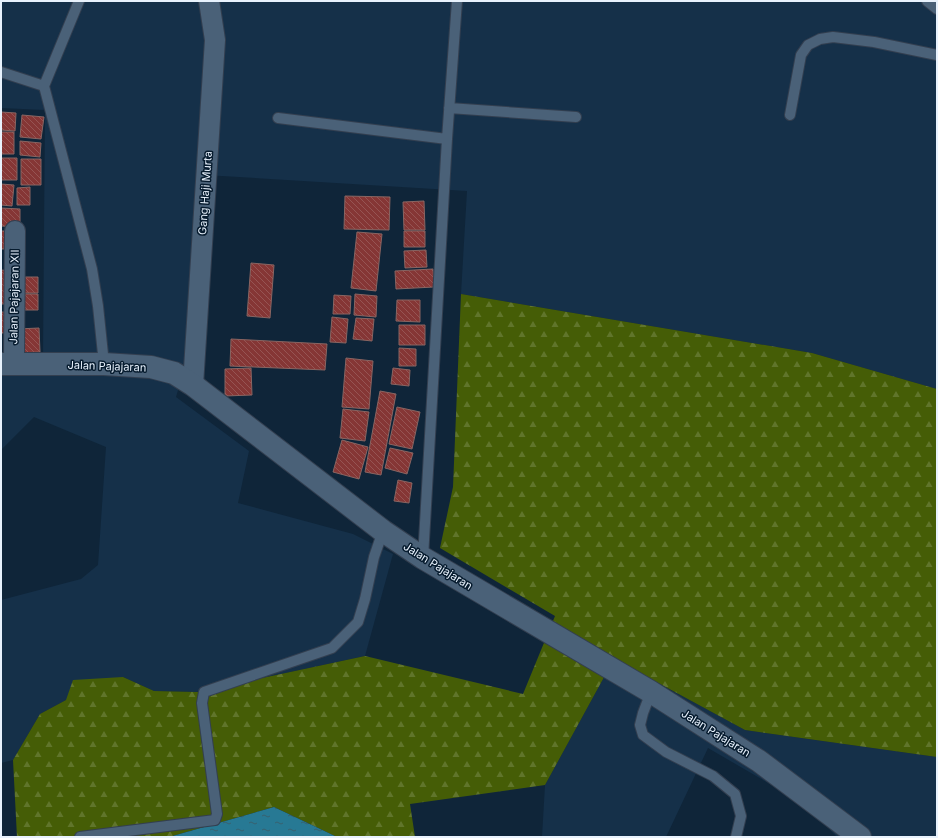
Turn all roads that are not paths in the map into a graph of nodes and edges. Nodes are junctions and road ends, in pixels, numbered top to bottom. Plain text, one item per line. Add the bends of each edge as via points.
1 (79, 1) edge
2 (209, 1) edge
3 (457, 1) edge
4 (926, 1) edge
5 (937, 9) edge
6 (937, 55) edge
7 (1, 72) edge
8 (44, 86) junction
9 (449, 108) junction
10 (790, 115) dead end
11 (576, 117) dead end
12 (278, 118) dead end
13 (447, 139) junction
14 (15, 231) dead end
15 (7, 364) edge
16 (104, 364) junction
17 (193, 385) junction
18 (383, 531) junction
19 (423, 558) junction
20 (652, 692) junction
21 (80, 837) edge
22 (736, 837) edge
23 (860, 837) edge

1 - 8 lane
2 - 17 street, Gang Haji Murta via 215,40
3 - 9 lane
4 - 5 lane
6 - 10 lane via 874,42 833,37 820,39 808,45 800,55
7 - 8 lane
8 - 16 lane via 92,269
9 - 11 lane
9 - 13 lane
12 - 13 lane
13 - 19 lane
14 - 15 street, Jalan Pajajaran XII
15 - 16 main road, Jalan Pajajaran
16 - 17 main road, Jalan Pajajaran via 151,367 174,373
17 - 18 main road, Jalan Pajajaran
18 - 19 main road, Jalan Pajajaran
18 - 21 lane via 358,622 332,648 204,692 202,703 217,814 215,820
19 - 20 main road, Jalan Pajajaran
20 - 22 lane via 640,725 643,734 666,752 713,776 735,794 741,816
20 - 23 main road, Jalan Pajajaran via 759,761

